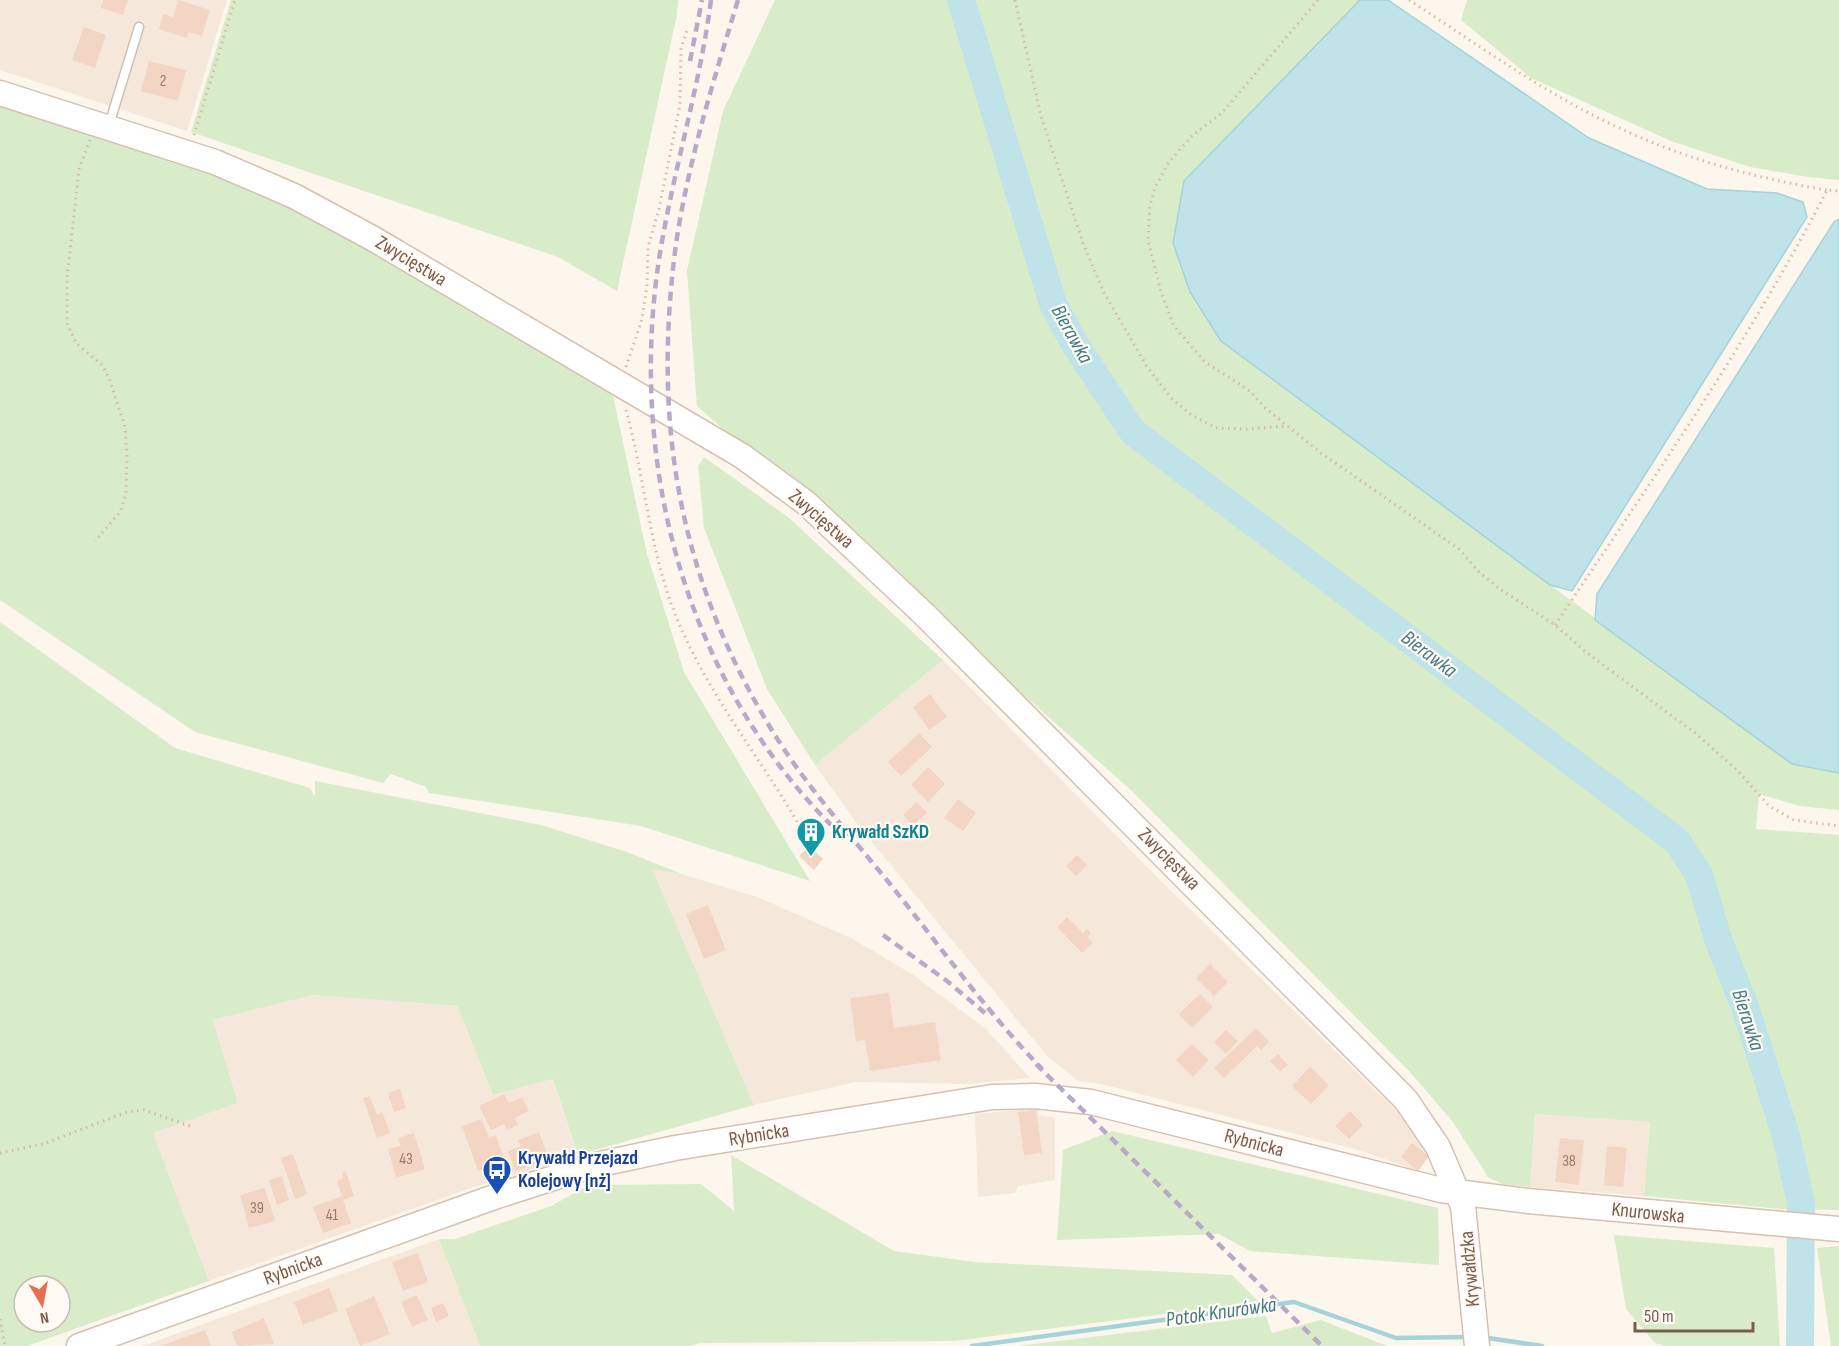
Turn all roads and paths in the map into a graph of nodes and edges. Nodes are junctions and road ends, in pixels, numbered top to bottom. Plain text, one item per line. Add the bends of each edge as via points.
1 (235, 0) edge
2 (1015, 0) edge
3 (1318, 0) edge
4 (1409, 0) edge
5 (139, 27) dead end
6 (688, 27) dead end
7 (0, 93) edge
8 (102, 127) junction
9 (189, 154) junction
10 (1827, 190) junction
11 (1839, 191) edge
12 (619, 384) junction
13 (1288, 426) junction
14 (95, 541) dead end
15 (1555, 625) junction
16 (1839, 826) edge
17 (803, 832) dead end
18 (190, 1126) dead end
19 (0, 1153) edge
20 (1458, 1193) junction
21 (1839, 1229) edge
22 (0, 1319) edge
23 (5, 1346) edge
24 (79, 1346) edge
25 (1477, 1346) edge

1 - 9 path
2 - 13 path via 1041,116 1083,243 1103,291 1146,365 1171,398 1216,428
3 - 13 path via 1222,113 1192,136 1169,162 1150,205 1148,240 1174,326 1205,362 1250,391
4 - 10 path via 1546,88 1614,126 1701,161 1770,181
5 - 8 lane
6 - 12 path via 681,48 680,105 648,247 642,319
7 - 8 main road, Zwycięstwa
8 - 9 main road, Zwycięstwa
8 - 14 path via 79,169 67,278 67,322 76,343 102,365 110,378 125,427 126,494 120,512
9 - 12 main road, Zwycięstwa via 294,196
10 - 11 path
10 - 15 path via 1801,242 1677,445
12 - 17 path via 636,448 651,532 672,606 714,695 780,791
12 - 20 main road, Zwycięstwa via 742,456 806,502 926,616 1391,1082 1430,1133
13 - 15 path via 1459,549 1500,589
15 - 16 path via 1695,733 1738,771 1769,806 1794,820
18 - 19 path via 144,1110 127,1112 43,1144
20 - 21 main road, Knurowska
20 - 24 main road, Rybnicka via 1082,1100 1025,1095 992,1097 675,1148 591,1166
20 - 25 main road, Krywałdzka via 1464,1214
22 - 23 path

